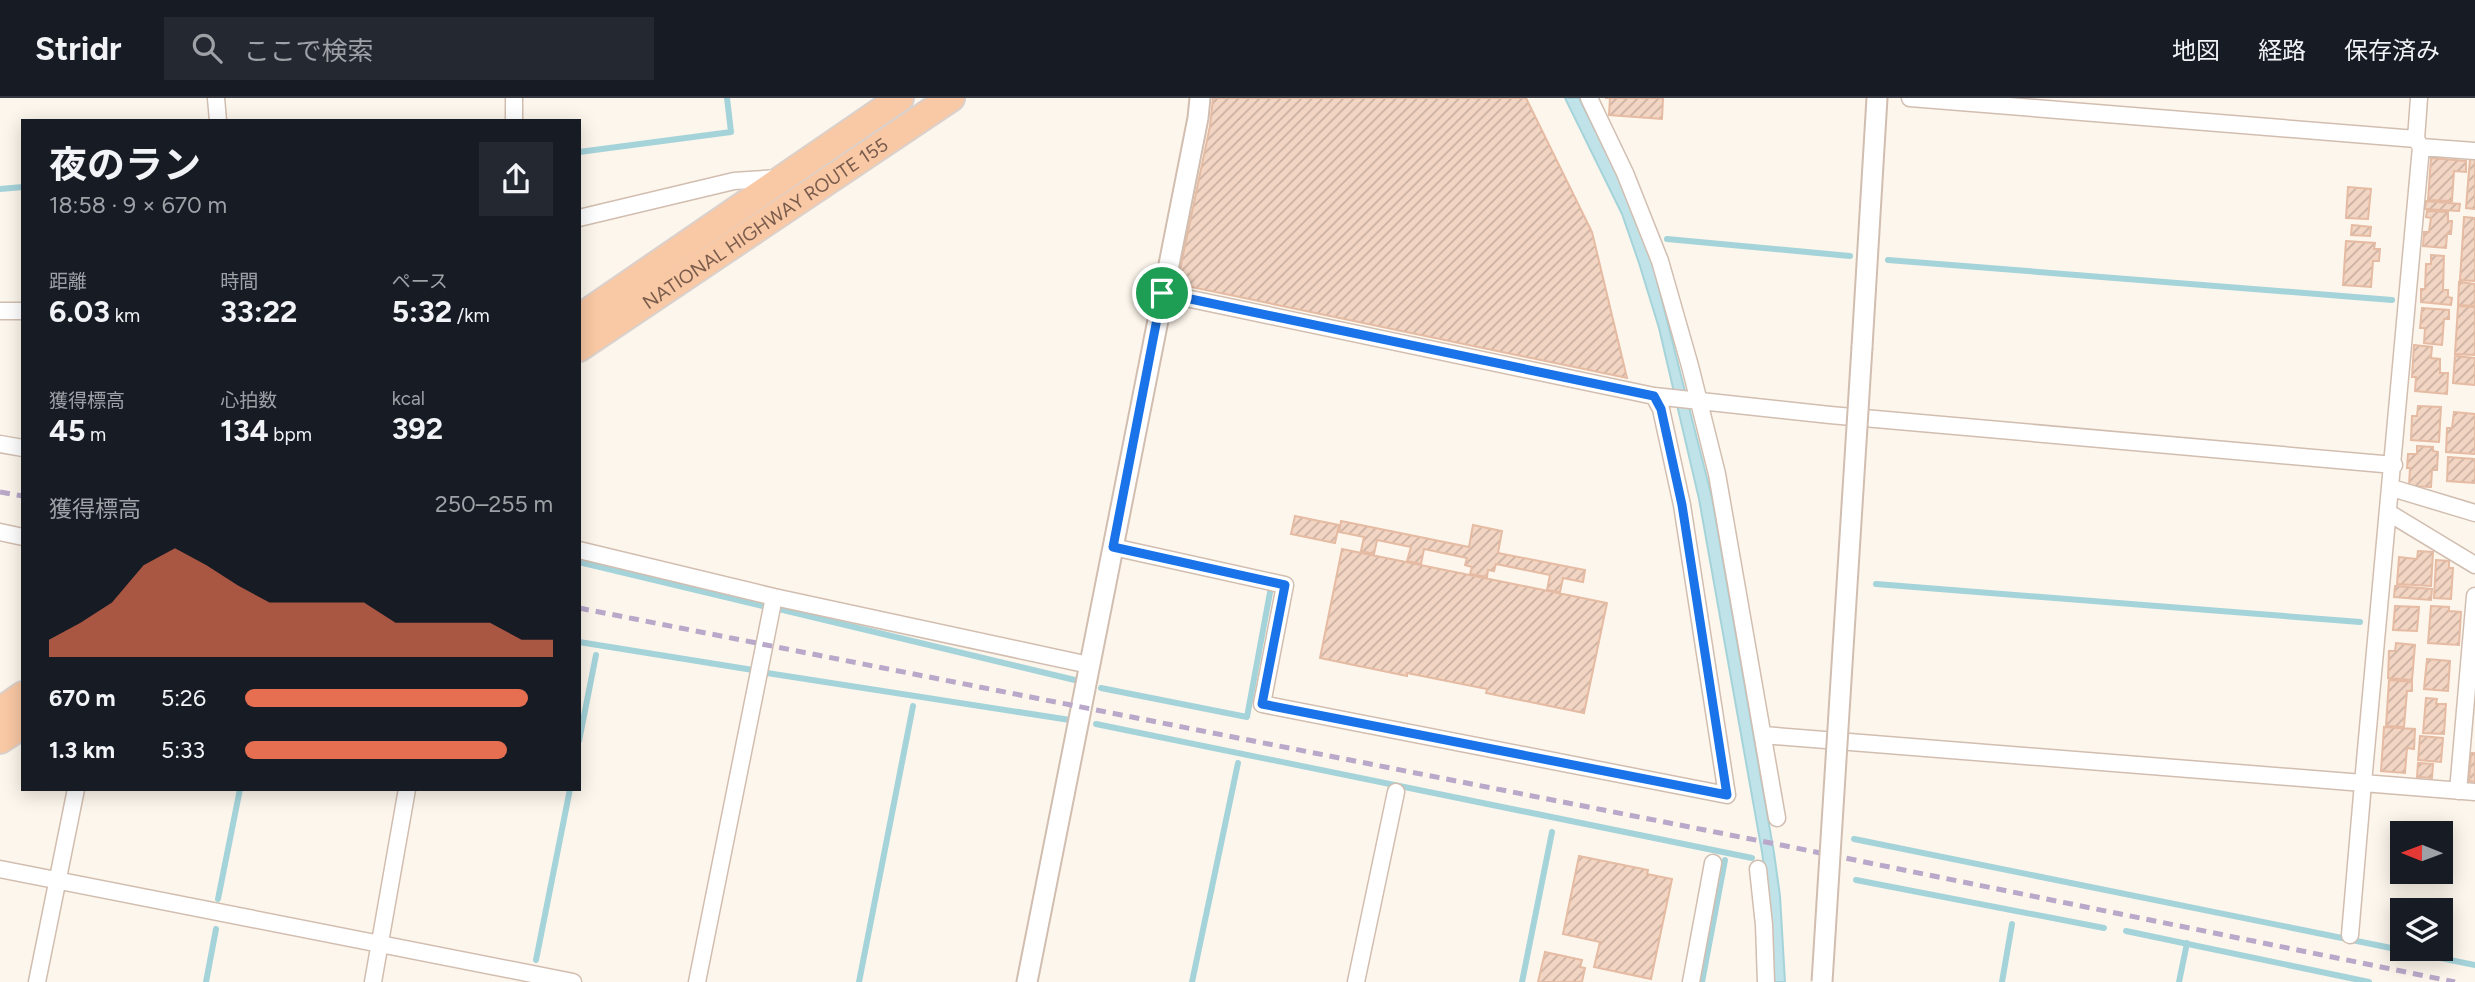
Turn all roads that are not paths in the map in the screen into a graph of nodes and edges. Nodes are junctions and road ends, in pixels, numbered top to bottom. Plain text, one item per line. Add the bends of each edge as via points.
1 (216, 98) edge
2 (514, 98) edge
3 (900, 98) edge
4 (951, 98) edge
5 (1200, 98) edge
6 (1589, 98) edge
7 (1877, 98) edge
8 (1910, 98) edge
9 (2419, 98) edge
10 (218, 119) edge
11 (514, 119) edge
12 (2418, 143) junction
13 (2475, 151) edge
14 (782, 178) junction
15 (581, 218) edge
16 (1162, 293) junction
17 (21, 310) edge
18 (0, 311) edge
19 (581, 317) edge
20 (581, 347) edge
21 (1654, 396) junction
22 (1697, 401) junction
23 (0, 444) edge
24 (21, 448) edge
25 (2394, 465) junction
26 (2392, 488) junction
27 (2389, 513) junction
28 (2475, 513) edge
29 (0, 532) edge
30 (21, 537) edge
31 (1113, 547) junction
32 (581, 550) edge
33 (2475, 565) edge
34 (2475, 596) edge
35 (774, 597) junction
36 (1089, 665) junction
37 (21, 696) edge
38 (0, 711) edge
39 (21, 726) edge
40 (1763, 734) junction
41 (0, 740) edge
42 (2363, 783) junction
43 (76, 791) edge
44 (407, 791) edge
45 (2458, 791) junction
46 (1396, 792) dead end
47 (2475, 792) edge
48 (1777, 818) dead end
49 (1713, 863) dead end
50 (0, 869) edge
51 (1758, 869) dead end
52 (57, 881) junction
53 (2350, 935) dead end
54 (380, 944) junction
55 (37, 982) edge
56 (373, 982) edge
57 (573, 982) edge
58 (697, 982) edge
59 (1027, 982) edge
60 (1356, 982) edge
61 (1691, 982) edge
62 (1766, 982) edge
63 (1822, 982) edge

1 - 10 street
2 - 11 street
3 - 14 highway, NATIONAL HIGHWAY ROUTE 155
4 - 20 highway, NATIONAL HIGHWAY ROUTE 155
5 - 16 street
6 - 22 street via 1660,261
7 - 63 street, bridge
8 - 12 street
9 - 12 street
12 - 13 street
12 - 25 street
14 - 15 street via 734,181
14 - 19 highway, NATIONAL HIGHWAY ROUTE 155
16 - 21 street
16 - 31 street
17 - 18 street
21 - 22 street
21 - 31 street via 1661,409 1682,505 1727,795 1262,704 1285,585
22 - 25 street
22 - 40 street via 1717,474
23 - 24 street
25 - 26 street
26 - 27 street
26 - 28 street
27 - 33 street
27 - 42 street
29 - 30 street
31 - 36 street
32 - 35 street
34 - 45 street
35 - 36 street
35 - 58 street
36 - 59 street
37 - 38 highway
39 - 41 highway
40 - 42 street
40 - 48 street
42 - 45 street
42 - 53 street
43 - 52 street
44 - 54 street
45 - 47 street
46 - 60 street
49 - 61 street
50 - 52 street
51 - 62 street
52 - 54 street
52 - 55 street
54 - 56 street
54 - 57 street

